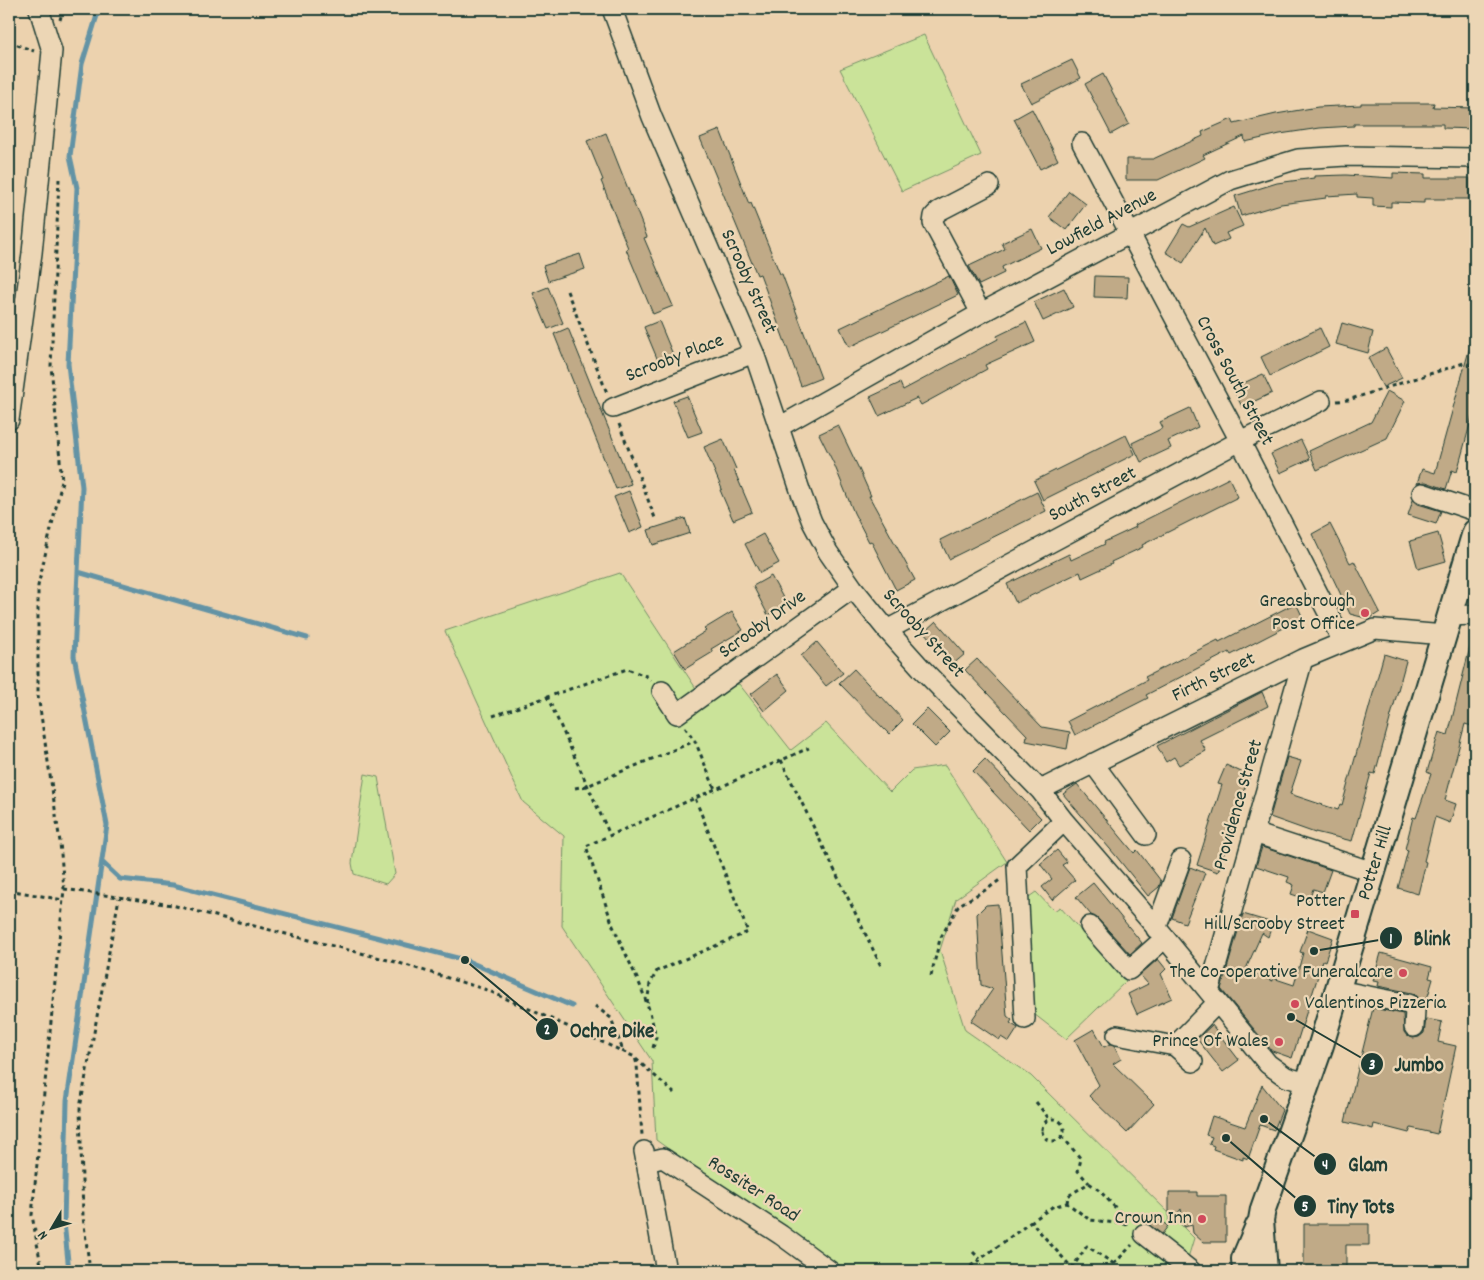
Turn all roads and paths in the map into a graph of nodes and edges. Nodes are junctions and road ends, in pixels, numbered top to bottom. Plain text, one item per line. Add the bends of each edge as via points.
1 (39, 9) edge
2 (612, 9) edge
3 (9, 42) edge
4 (52, 57) junction
5 (1082, 143) dead end
6 (1475, 158) edge
7 (59, 176) dead end
8 (989, 185) dead end
9 (1130, 234) junction
10 (981, 313) junction
11 (754, 352) junction
12 (1475, 366) edge
13 (1321, 401) joint
14 (612, 408) dead end
15 (9, 420) edge
16 (779, 428) junction
17 (1240, 440) junction
18 (1422, 493) dead end
19 (1475, 511) edge
20 (1475, 532) edge
21 (853, 588) junction
22 (1475, 615) edge
23 (1447, 626) junction
24 (887, 630) junction
25 (1343, 642) junction
26 (1303, 659) junction
27 (662, 691) joint
28 (547, 696) junction
29 (676, 714) junction
30 (493, 716) dead end
31 (695, 741) junction
32 (809, 748) dead end
33 (781, 760) junction
34 (1093, 763) junction
35 (587, 786) junction
36 (575, 788) dead end
37 (715, 789) junction
38 (1040, 790) junction
39 (695, 798) junction
40 (1064, 821) junction
41 (1254, 833) junction
42 (610, 835) junction
43 (1146, 835) dead end
44 (1181, 860) dead end
45 (1017, 866) junction
46 (1373, 872) junction
47 (64, 889) junction
48 (9, 890) edge
49 (119, 898) junction
50 (63, 900) junction
51 (1090, 926) dead end
52 (1161, 934) junction
53 (880, 966) dead end
54 (931, 976) dead end
55 (1338, 990) junction
56 (1213, 997) junction
57 (647, 1004) junction
58 (595, 1006) dead end
59 (1025, 1019) dead end
60 (1414, 1026) dead end
61 (1117, 1035) dead end
62 (1175, 1046) junction
63 (653, 1048) dead end
64 (623, 1052) junction
65 (635, 1058) junction
66 (1193, 1062) dead end
67 (1307, 1083) junction
68 (674, 1093) dead end
69 (1036, 1102) dead end
70 (1050, 1120) junction
71 (1062, 1136) junction
72 (645, 1156) junction
73 (1089, 1183) junction
74 (1067, 1202) junction
75 (1260, 1220) junction
76 (1031, 1222) junction
77 (1125, 1224) junction
78 (1144, 1234) junction
79 (973, 1252) dead end
80 (980, 1259) junction
81 (1114, 1264) junction
82 (42, 1271) edge
83 (90, 1271) edge
84 (666, 1271) edge
85 (830, 1271) edge
86 (964, 1271) edge
87 (1111, 1271) edge
88 (1191, 1271) edge
89 (1245, 1271) edge
90 (1264, 1271) edge

1 - 4 street
2 - 11 street, Scrooby Street via 652,117
3 - 4 path
4 - 15 street via 32,254
5 - 9 street, Cross South Street
6 - 9 street, Lowfield Avenue via 1346,156 1298,159 1230,180
7 - 47 path via 51,366 62,481 38,586 38,695
8 - 10 street via 939,211 933,223
9 - 10 street, Lowfield Avenue
9 - 17 street, Cross South Street
10 - 16 street, Lowfield Avenue
11 - 14 street, Scrooby Place
11 - 16 street, Scrooby Street
12 - 13 path via 1464,363 1348,400
13 - 17 street, South Street
16 - 21 street, Scrooby Street via 812,522
17 - 24 street, South Street
17 - 25 street, Cross South Street
18 - 19 street
20 - 23 main road, Potter Hill
21 - 24 street, Scrooby Street
21 - 29 street, Scrooby Drive
22 - 23 street, Firth Street
23 - 25 street, Firth Street via 1375,629
23 - 46 main road, Potter Hill
24 - 38 street, Scrooby Street
25 - 26 street, Firth Street
26 - 34 street, Firth Street
26 - 41 street, Providence Street
27 - 28 path via 646,676 627,669
27 - 29 street
28 - 30 path
28 - 35 path
29 - 31 path
31 - 35 path
31 - 37 path
32 - 33 path
33 - 37 path
33 - 53 path
34 - 38 street, Firth Street
34 - 43 street
35 - 36 path
35 - 42 path
37 - 39 path
38 - 40 street, Scrooby Street
39 - 42 path
39 - 57 path via 748,932 657,971 650,984
40 - 45 street
40 - 52 street, Scrooby Street
41 - 46 street
41 - 56 street, Providence Street
42 - 57 path via 586,846 614,926
44 - 52 street
45 - 54 path via 989,888 959,905 940,938
45 - 59 street
46 - 55 main road, Potter Hill
47 - 49 path
47 - 50 path
48 - 50 path
49 - 64 path via 172,905 396,962 487,990
49 - 83 path via 80,1108 83,1217
50 - 82 path via 32,1215
51 - 52 street via 1129,970
52 - 56 street, Scrooby Street
55 - 60 street via 1409,1004 1415,1010
55 - 67 main road, Potter Hill
56 - 62 street
56 - 67 street, Scrooby Street via 1268,1064 1286,1077
57 - 63 path via 656,1037
58 - 64 path via 611,1018
61 - 62 street
62 - 66 street
64 - 65 path
65 - 68 path
65 - 72 path
67 - 75 main road, Potter Hill
69 - 70 path
70 - 71 path via 1057,1120 1062,1125
70 - 71 path via 1042,1126 1044,1136 1053,1141
71 - 73 path via 1081,1159 1078,1171
72 - 84 street
72 - 85 street, Rossiter Road via 663,1158
73 - 74 path via 1068,1196
73 - 77 path via 1125,1218
74 - 76 path via 1052,1207
74 - 77 path via 1090,1220
75 - 89 main road, Potter Hill via 1244,1260
75 - 90 main road, Potter Hill
76 - 80 path
76 - 81 path via 1072,1268 1088,1246
77 - 78 path
78 - 81 path
78 - 88 street
79 - 80 path
80 - 86 path
81 - 87 path

